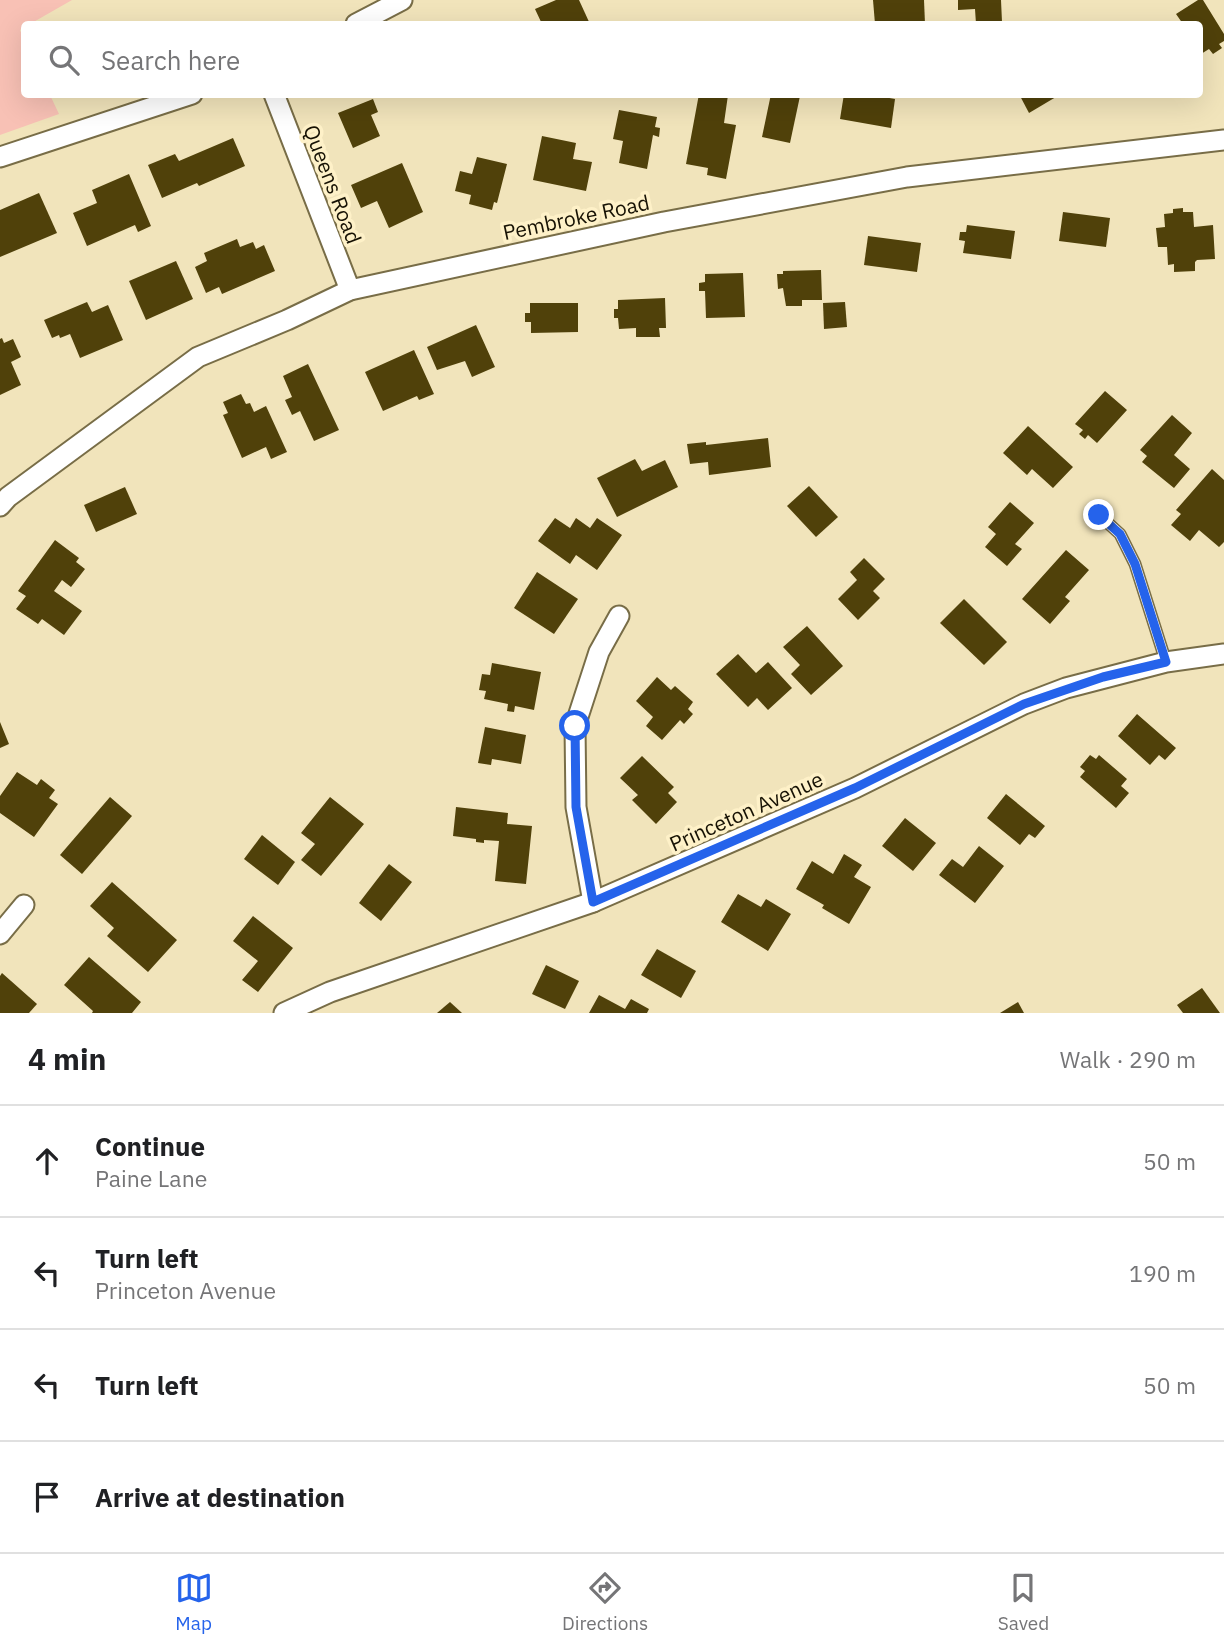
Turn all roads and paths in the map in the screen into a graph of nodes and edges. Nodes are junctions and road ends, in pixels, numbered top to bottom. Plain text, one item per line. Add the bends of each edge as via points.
1 (402, 0) edge
2 (361, 21) edge
3 (180, 98) edge
4 (276, 98) edge
5 (1224, 141) edge
6 (0, 156) edge
7 (350, 290) junction
8 (0, 506) edge
9 (1099, 515) dead end
10 (619, 617) dead end
11 (1224, 654) edge
12 (1166, 662) junction
13 (593, 902) junction
14 (24, 905) dead end
15 (0, 934) edge
16 (284, 1013) edge

1 - 2 street
3 - 6 street
4 - 7 street, Queens Road
5 - 7 street, Pembroke Road via 907,177 664,222
7 - 8 street, Pembroke Road via 198,357
9 - 12 lane via 1120,534 1135,564
10 - 13 street via 599,652 575,726 576,807
11 - 12 street, Princeton Avenue
12 - 13 street, Princeton Avenue via 1091,680 1024,704 855,788
13 - 16 street, Princeton Avenue via 330,992
14 - 15 street

